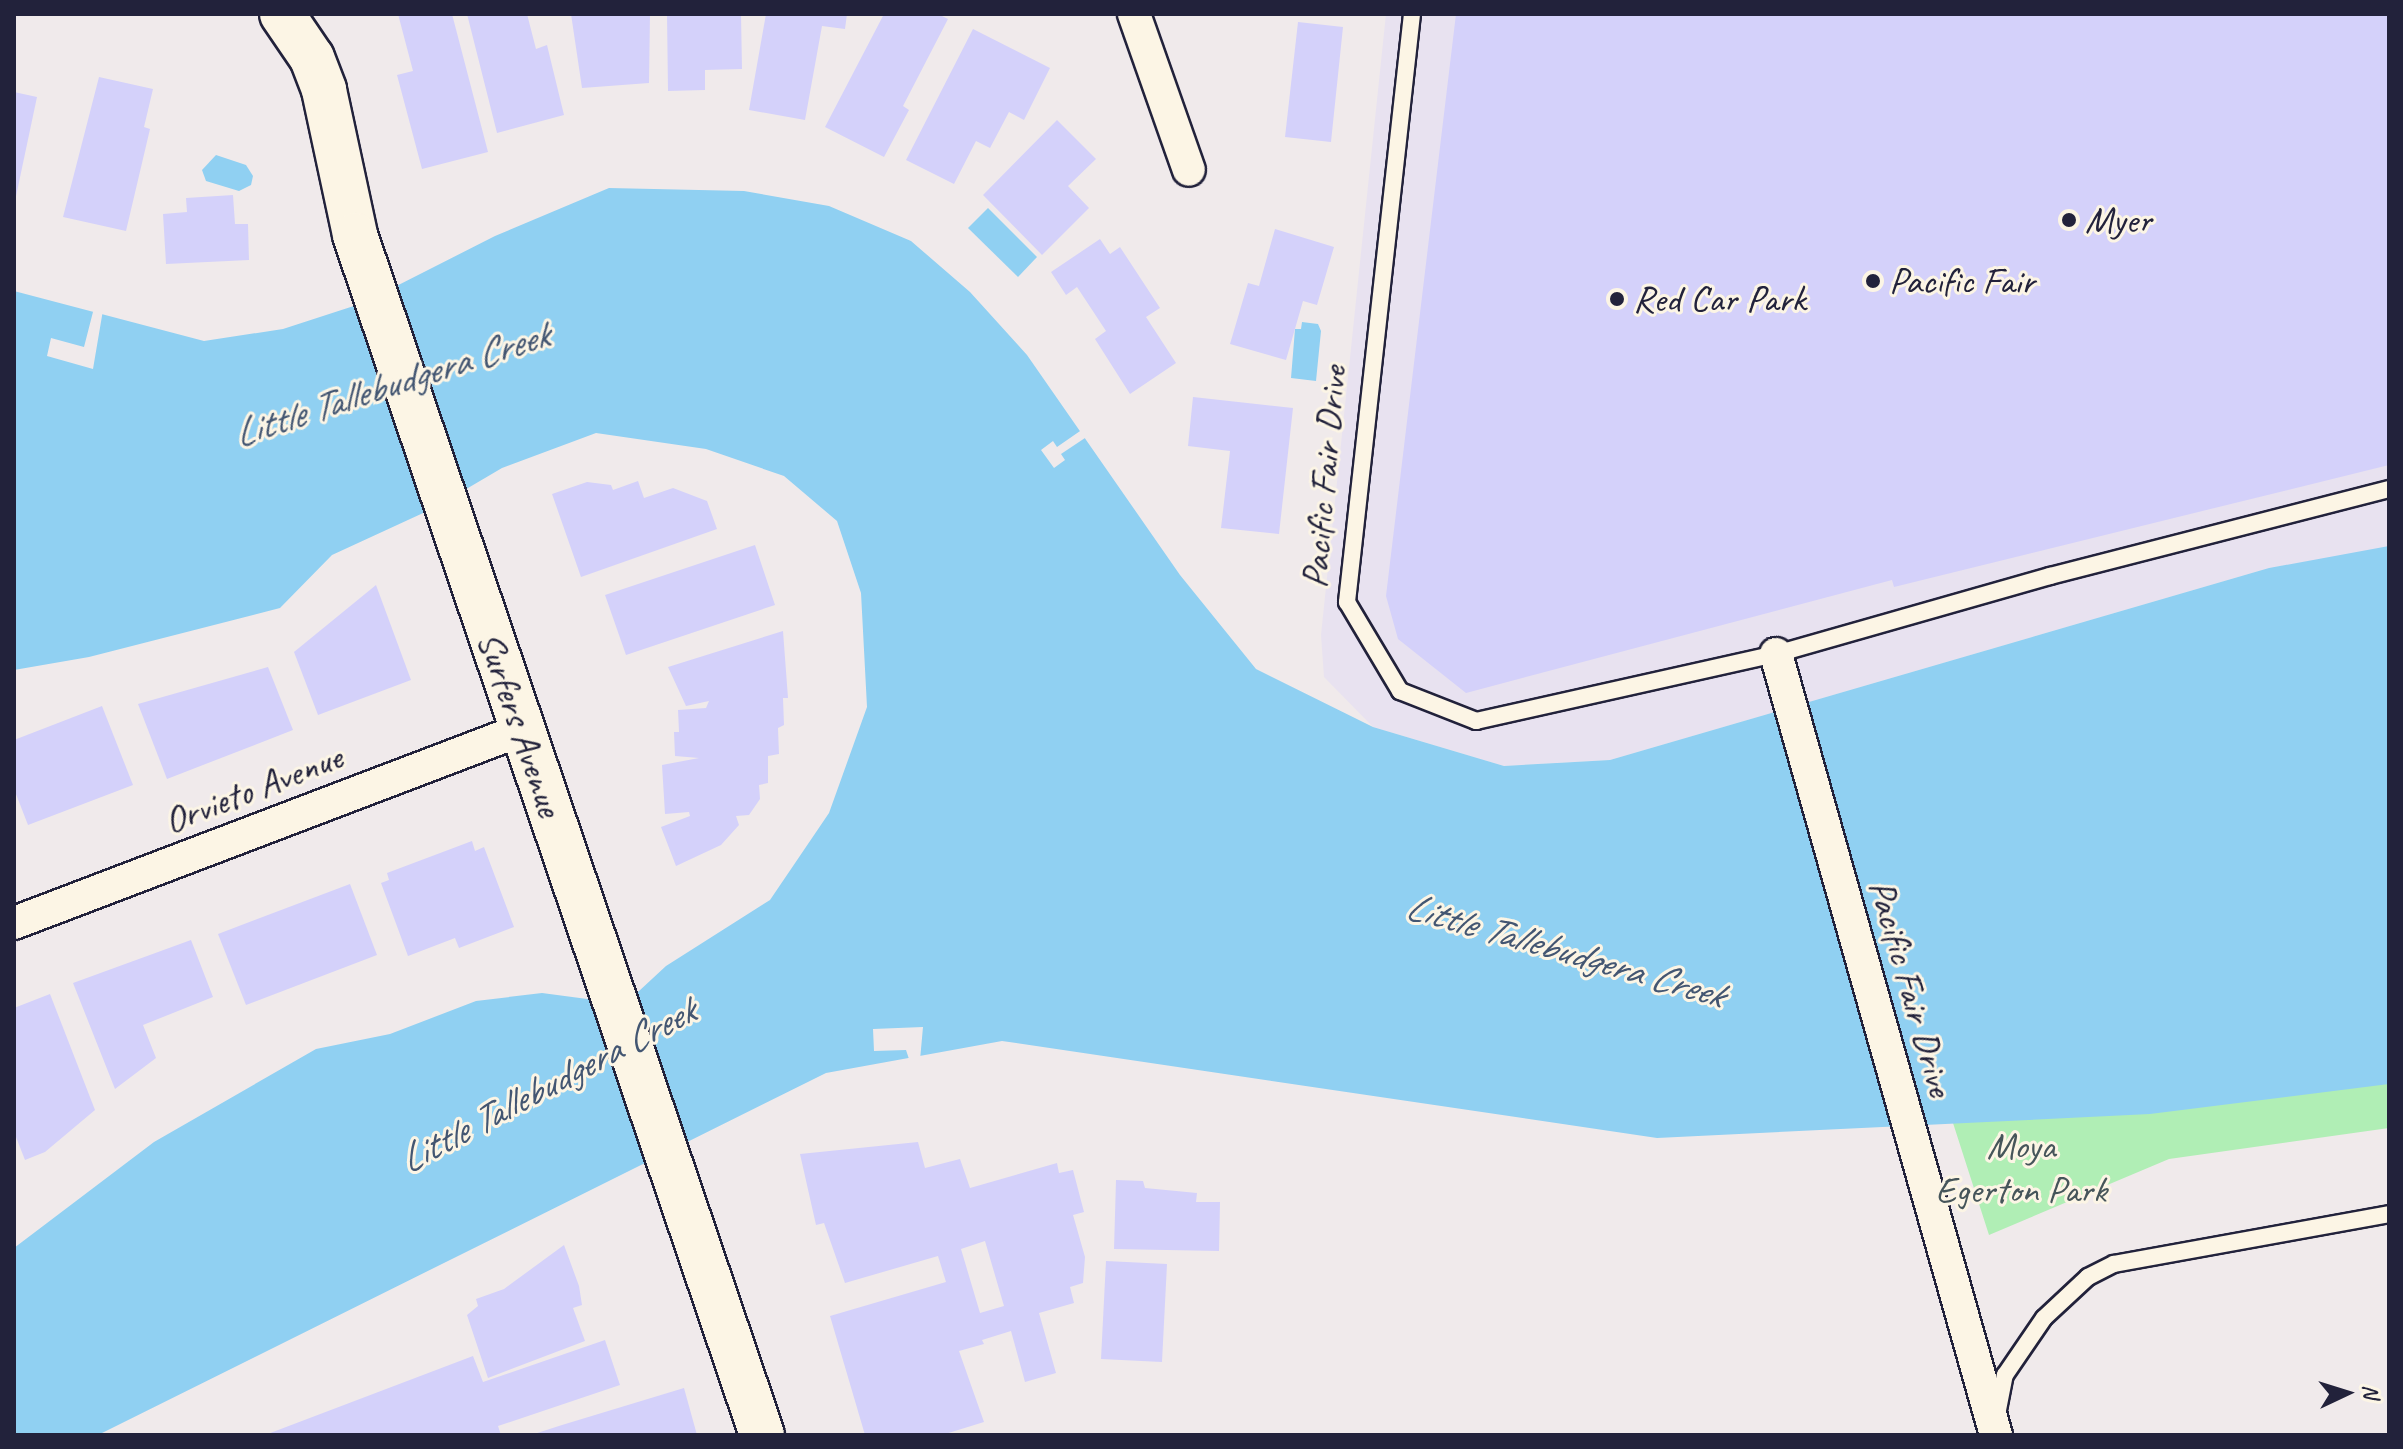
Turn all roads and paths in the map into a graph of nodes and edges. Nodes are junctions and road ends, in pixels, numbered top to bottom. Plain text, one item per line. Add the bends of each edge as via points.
1 (282, 14) edge
2 (1134, 14) edge
3 (1412, 14) edge
4 (1189, 170) dead end
5 (2389, 489) edge
6 (1776, 654) junction
7 (521, 730) junction
8 (14, 923) edge
9 (2389, 1214) edge
10 (762, 1435) edge
11 (1996, 1435) edge

1 - 7 street, Surfers Avenue via 312,58 324,90 355,235
2 - 4 street
3 - 6 lane, Pacific Fair Drive via 1347,602 1400,691 1476,721
5 - 6 lane, Pacific Fair Drive via 2050,576
6 - 11 street, Pacific Fair Drive
7 - 8 street, Orvieto Avenue
7 - 10 street, Surfers Avenue
9 - 11 lane via 2153,1255 2088,1277 2044,1318 2005,1375

